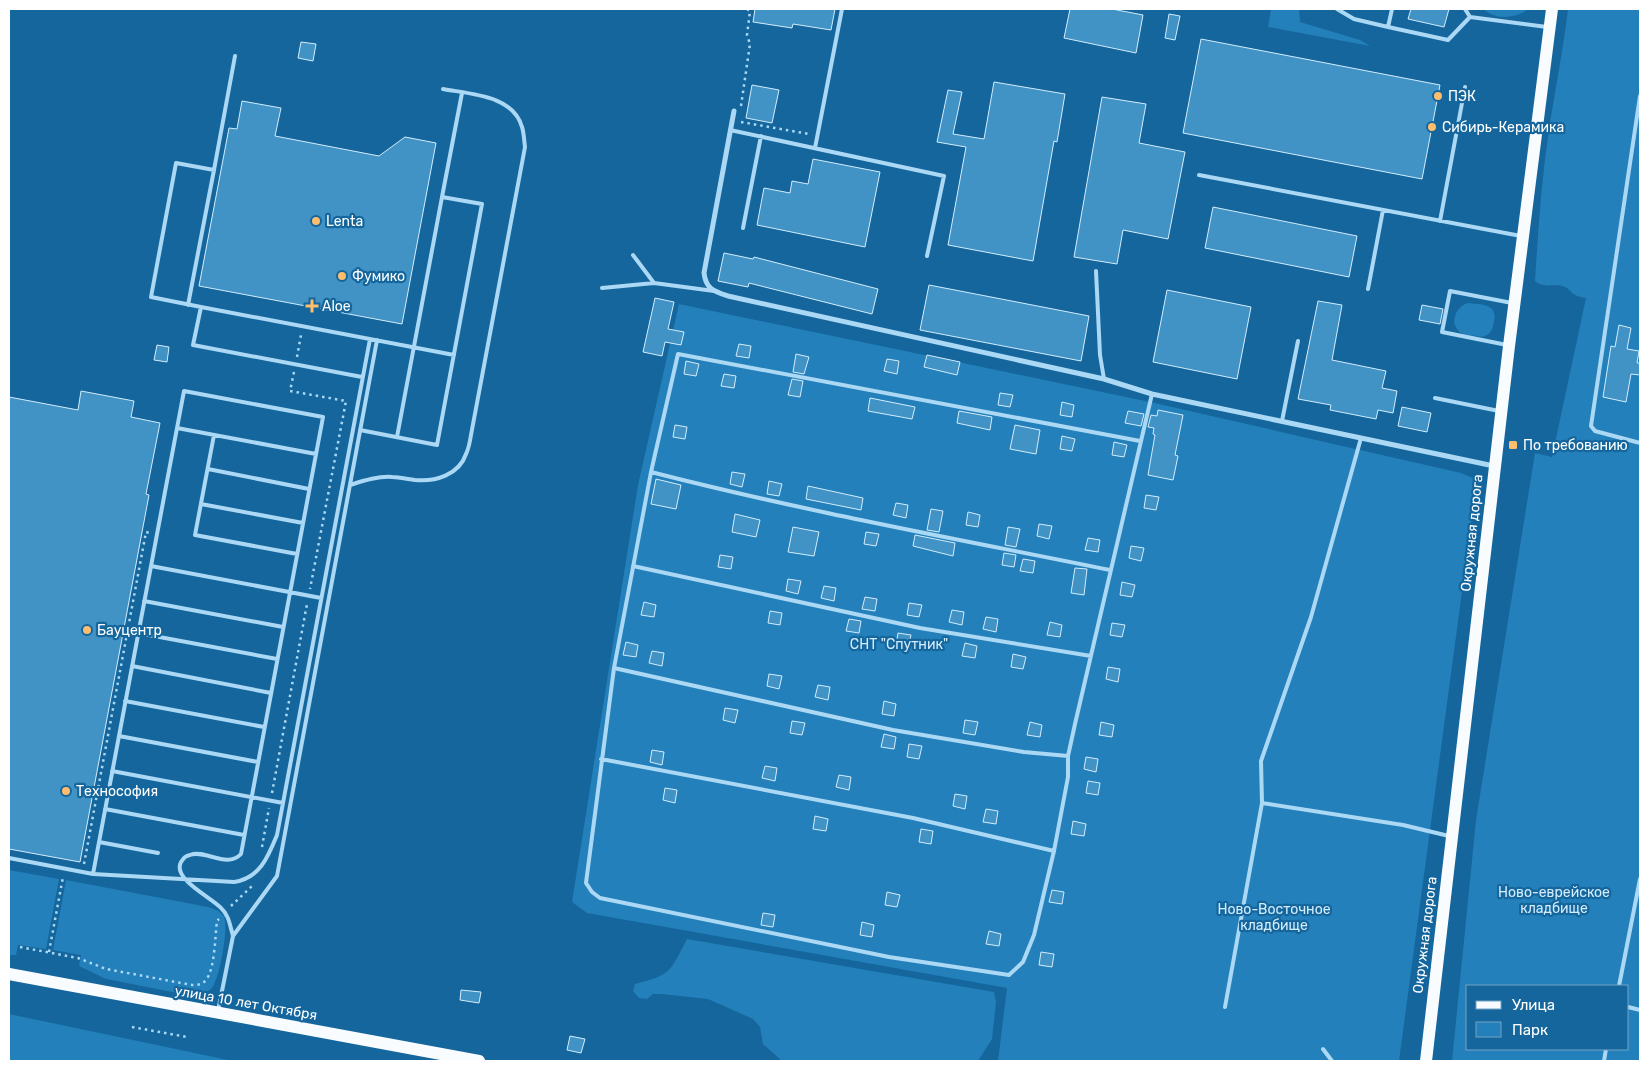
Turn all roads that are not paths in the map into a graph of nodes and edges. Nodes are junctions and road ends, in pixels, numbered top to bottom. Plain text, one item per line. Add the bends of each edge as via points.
1 (842, 9) edge
2 (1337, 9) edge
3 (1392, 9) edge
4 (1465, 9) edge
5 (1552, 9) edge
6 (1470, 17) junction
7 (1388, 27) junction
8 (1549, 27) junction
9 (235, 56) dead end
10 (1465, 87) dead end
11 (443, 89) dead end
12 (462, 93) junction
13 (1640, 96) edge
14 (737, 112) road end
15 (730, 130) junction
16 (761, 136) junction
17 (815, 148) junction
18 (214, 170) junction
19 (1199, 175) dead end
20 (442, 197) junction
21 (1383, 210) junction
22 (1440, 221) junction
23 (743, 228) dead end
24 (1523, 236) junction
25 (633, 255) dead end
26 (927, 256) dead end
27 (1096, 271) dead end
28 (654, 283) junction
29 (602, 288) dead end
30 (1368, 289) dead end
31 (714, 292) junction
32 (1514, 303) junction
33 (188, 304) junction
34 (201, 307) junction
35 (370, 339) junction
36 (377, 340) junction
37 (1298, 341) dead end
38 (1509, 346) junction
39 (414, 347) junction
40 (454, 355) junction
41 (362, 377) junction
42 (1104, 378) junction
43 (1152, 394) junction
44 (1436, 398) dead end
45 (1501, 411) junction
46 (1282, 421) junction
47 (177, 428) junction
48 (360, 430) junction
49 (214, 435) junction
50 (397, 438) junction
51 (1361, 438) junction
52 (1140, 441) junction
53 (1640, 443) edge
54 (316, 454) junction
55 (1494, 466) junction
56 (208, 469) junction
57 (651, 472) junction
58 (350, 485) junction
59 (309, 489) junction
60 (201, 504) junction
61 (303, 523) junction
62 (297, 554) junction
63 (151, 566) junction
64 (633, 566) junction
65 (1110, 570) junction
66 (290, 592) junction
67 (321, 598) junction
68 (144, 601) junction
69 (283, 627) junction
70 (138, 633) junction
71 (1091, 656) junction
72 (277, 660) junction
73 (132, 666) junction
74 (614, 668) junction
75 (271, 693) junction
76 (126, 701) junction
77 (264, 727) junction
78 (119, 736) junction
79 (1068, 756) junction
80 (601, 759) junction
81 (258, 762) junction
82 (112, 770) junction
83 (252, 797) junction
84 (1262, 802) junction
85 (282, 803) junction
86 (105, 808) junction
87 (244, 835) junction
88 (1451, 837) junction
89 (99, 842) junction
90 (1054, 851) junction
91 (158, 853) dead end
92 (9, 858) edge
93 (93, 874) junction
94 (1640, 879) edge
95 (185, 880) junction
96 (232, 936) junction
97 (9, 974) edge
98 (1618, 985) edge
99 (1225, 1007) dead end
100 (218, 1013) junction
101 (1323, 1049) dead end
102 (478, 1061) edge
103 (1332, 1061) edge
104 (1426, 1061) edge

1 - 17 lane
2 - 7 lane via 1354,19
3 - 7 lane
4 - 6 lane
5 - 8 main road, Окружная дорога
6 - 7 lane via 1448,40
6 - 8 lane
8 - 24 main road, Окружная дорога
9 - 18 lane
10 - 22 lane
11 - 12 lane
12 - 20 lane
12 - 58 lane via 493,98 511,109 522,126 525,147 466,456 452,471 433,480 390,476
13 - 53 lane via 1591,426 1595,431
14 - 15 street
15 - 16 lane
15 - 31 street via 704,273 706,283
16 - 17 lane
16 - 23 lane
17 - 26 lane via 944,176
18 - 33 lane
18 - 33 lane via 176,163 151,297
19 - 21 lane
20 - 39 lane
20 - 40 lane via 482,204
21 - 22 lane
21 - 30 lane
22 - 24 lane
24 - 32 main road, Окружная дорога
25 - 28 lane
27 - 42 lane
28 - 29 lane
28 - 31 lane
31 - 42 street
32 - 38 main road, Окружная дорога
32 - 38 lane via 1450,290 1442,332
33 - 34 lane
34 - 35 lane
34 - 41 lane via 193,345
35 - 36 lane
35 - 41 lane
36 - 39 lane
36 - 48 lane
37 - 46 lane
38 - 45 main road, Окружная дорога
39 - 40 lane
39 - 50 lane
40 - 50 lane via 437,445
41 - 67 lane
42 - 43 street
43 - 46 street
43 - 52 lane
44 - 45 lane
45 - 55 main road, Окружная дорога
46 - 51 street
47 - 49 lane
47 - 54 lane via 184,391 323,417
47 - 63 lane
48 - 50 lane
48 - 58 lane
49 - 54 lane
49 - 56 lane
51 - 55 street
51 - 84 lane via 1311,617 1261,760
52 - 57 lane via 678,354
52 - 65 lane
54 - 59 lane
55 - 88 main road, Окружная дорога
56 - 59 lane
56 - 60 lane
57 - 64 lane
57 - 65 lane via 848,517
58 - 96 lane via 276,876
59 - 61 lane
60 - 61 lane
60 - 62 lane via 195,535
61 - 62 lane
62 - 66 lane
63 - 66 lane
63 - 68 lane
64 - 71 lane via 920,628
64 - 74 lane
65 - 71 lane
66 - 67 lane
66 - 69 lane
67 - 85 lane
68 - 69 lane
68 - 70 lane
69 - 72 lane
70 - 72 lane
70 - 73 lane
71 - 79 lane
72 - 75 lane
73 - 75 lane
73 - 76 lane
74 - 79 lane via 893,730 1024,752
74 - 80 lane
75 - 77 lane
76 - 77 lane
76 - 78 lane
77 - 81 lane
78 - 81 lane
78 - 82 lane
79 - 90 lane via 1068,777
80 - 90 lane via 913,818
80 - 90 lane via 586,883 600,898 879,956 1010,975 1023,962 1034,935
81 - 83 lane
82 - 83 lane
82 - 86 lane
83 - 85 lane
83 - 87 lane
84 - 88 lane via 1403,825
84 - 99 lane
85 - 95 lane via 277,835 258,871 243,881
86 - 87 lane
86 - 89 lane
87 - 95 lane via 237,859 192,854 184,857 180,872
88 - 104 main road, Окружная дорога
89 - 91 lane
89 - 93 lane
92 - 93 lane
93 - 95 lane
94 - 98 lane
95 - 96 lane via 221,907
96 - 100 lane
97 - 100 main road, улица 10 лет Октября
100 - 102 main road, улица 10 лет Октября
101 - 103 lane

